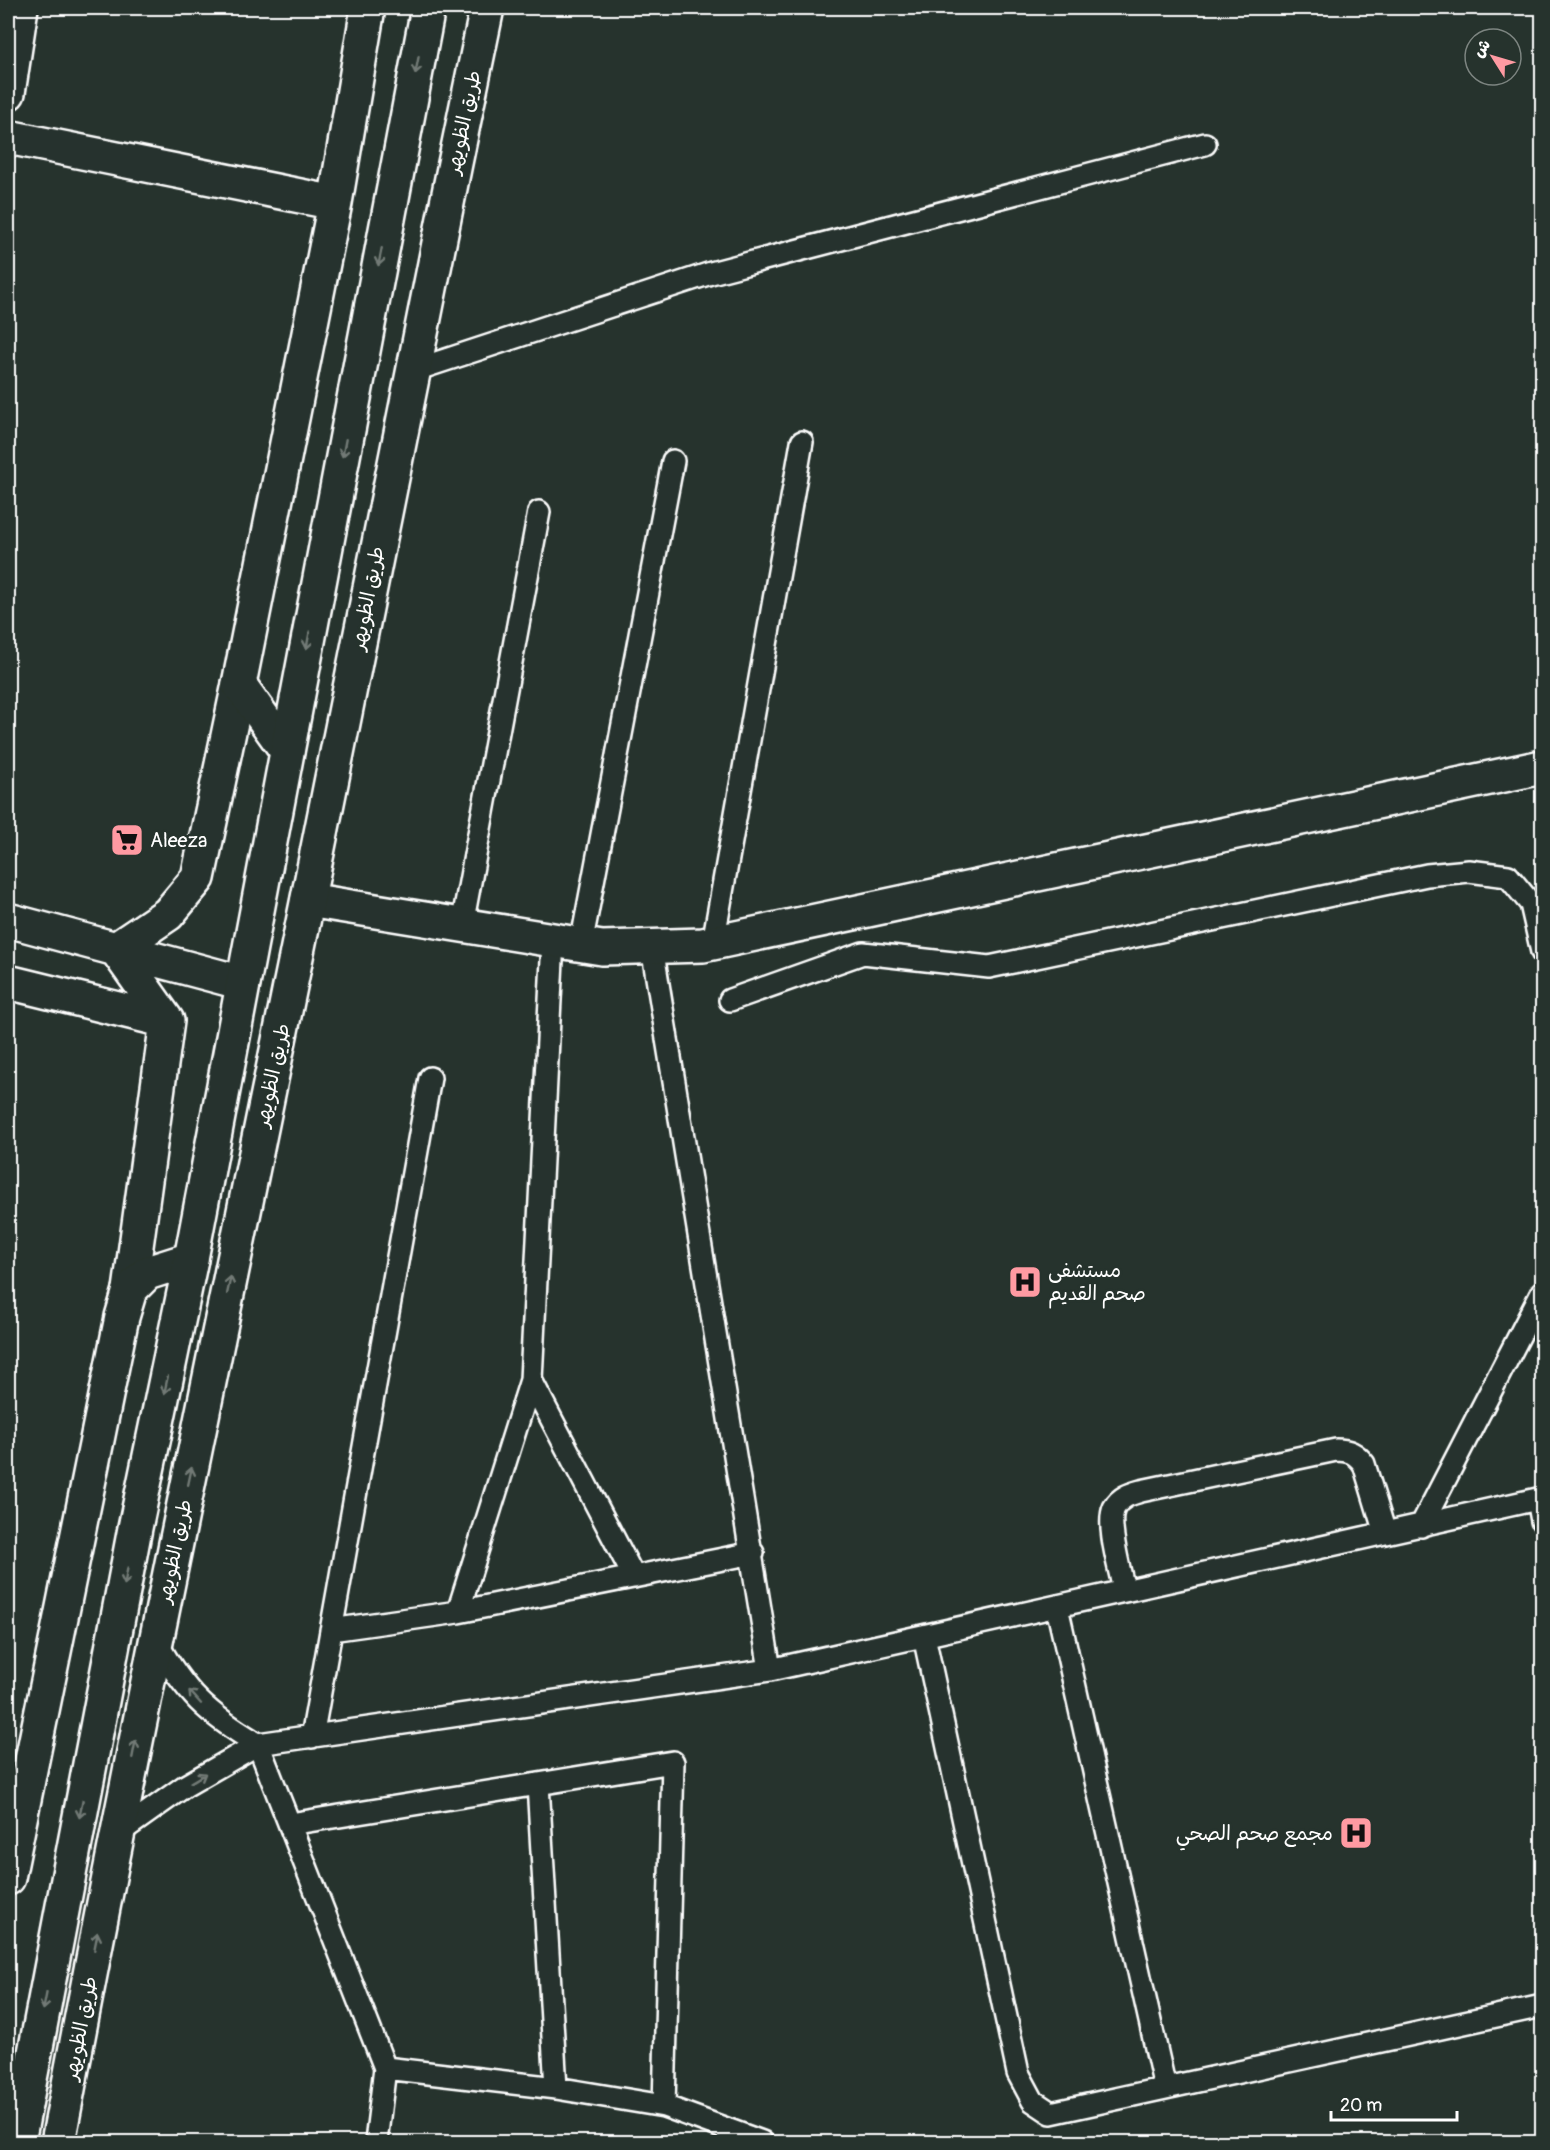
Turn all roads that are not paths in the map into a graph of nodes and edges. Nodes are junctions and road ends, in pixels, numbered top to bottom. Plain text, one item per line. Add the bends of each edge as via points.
1 (21, 8) edge
2 (368, 8) edge
3 (428, 8) edge
4 (487, 8) edge
5 (8, 93) edge
6 (8, 137) edge
7 (1204, 144) dead end
8 (335, 203) junction
9 (412, 370) junction
10 (802, 442) dead end
11 (673, 461) dead end
12 (539, 512) dead end
13 (239, 684) junction
14 (286, 751) junction
15 (1542, 767) edge
16 (308, 900) junction
17 (8, 920) edge
18 (462, 925) junction
19 (567, 943) junction
20 (713, 943) junction
21 (652, 947) junction
22 (116, 949) junction
23 (1542, 952) edge
24 (8, 981) edge
25 (243, 983) junction
26 (730, 1000) dead end
27 (167, 1021) junction
28 (430, 1078) dead end
29 (191, 1259) junction
30 (130, 1290) junction
31 (1542, 1292) edge
32 (531, 1380) junction
33 (1540, 1498) edge
34 (1542, 1521) edge
35 (1421, 1526) junction
36 (1385, 1533) junction
37 (753, 1553) junction
38 (634, 1577) junction
39 (1124, 1591) junction
40 (1057, 1606) junction
41 (458, 1612) junction
42 (331, 1630) junction
43 (924, 1636) junction
44 (156, 1641) junction
45 (770, 1670) junction
46 (312, 1737) junction
47 (258, 1744) junction
48 (538, 1785) junction
49 (290, 1824) junction
50 (116, 1835) junction
51 (8, 1878) edge
52 (1542, 2006) edge
53 (385, 2068) junction
54 (556, 2088) junction
55 (1166, 2088) junction
56 (664, 2106) junction
57 (18, 2142) edge
58 (58, 2142) edge
59 (376, 2142) edge
60 (762, 2142) edge

1 - 5 main road
2 - 8 main road
3 -> 14 main road, طريق الظويهر
4 - 9 main road, طريق الظويهر
6 - 8 main road
7 - 9 lane via 711,273
8 - 13 main road
9 - 16 main road, طريق الظويهر
10 - 20 lane
11 - 19 lane
12 - 18 lane
13 - 14 main road
13 - 22 main road via 198,878 168,914
14 - 25 main road, طريق الظويهر
15 - 20 main road
16 - 18 main road
44 -> 16 main road, طريق الظويهر
17 - 22 main road
18 - 19 main road
19 - 21 main road via 602,948
19 - 32 lane
20 - 21 main road
21 - 37 lane
22 - 25 main road
22 - 27 main road
23 - 26 lane via 1531,904 1508,876 1469,871 1427,875 989,967 863,953
24 - 27 main road
25 - 29 main road, طريق الظويهر
27 - 30 main road
28 - 42 lane
29 - 30 main road via 147,1273
29 -> 57 main road, طريق الظويهر
30 - 51 main road
31 - 35 lane
32 - 38 lane
32 - 41 lane
33 - 34 lane
33 - 35 lane
35 - 36 lane
36 - 39 lane
36 - 39 lane via 1364,1464 1358,1455 1347,1450 1141,1491 1125,1496 1114,1509 1112,1526
37 - 38 lane
37 - 45 lane
38 - 41 lane
39 - 40 lane
40 - 43 lane
40 - 55 lane
41 - 42 lane
42 - 46 lane
43 - 45 lane
43 - 55 lane via 1018,2073 1033,2101 1051,2113
47 -> 44 lane via 198,1702 174,1673
50 -> 44 main road, طريق الظويهر
45 - 46 lane
46 - 47 lane
47 - 49 lane
50 -> 47 lane via 185,1786
48 - 49 lane
48 - 54 lane
48 - 56 lane via 673,1762
49 - 53 lane
58 -> 50 main road, طريق الظويهر
52 - 55 lane
53 - 54 lane
53 - 59 lane
54 - 56 lane
56 - 60 lane

